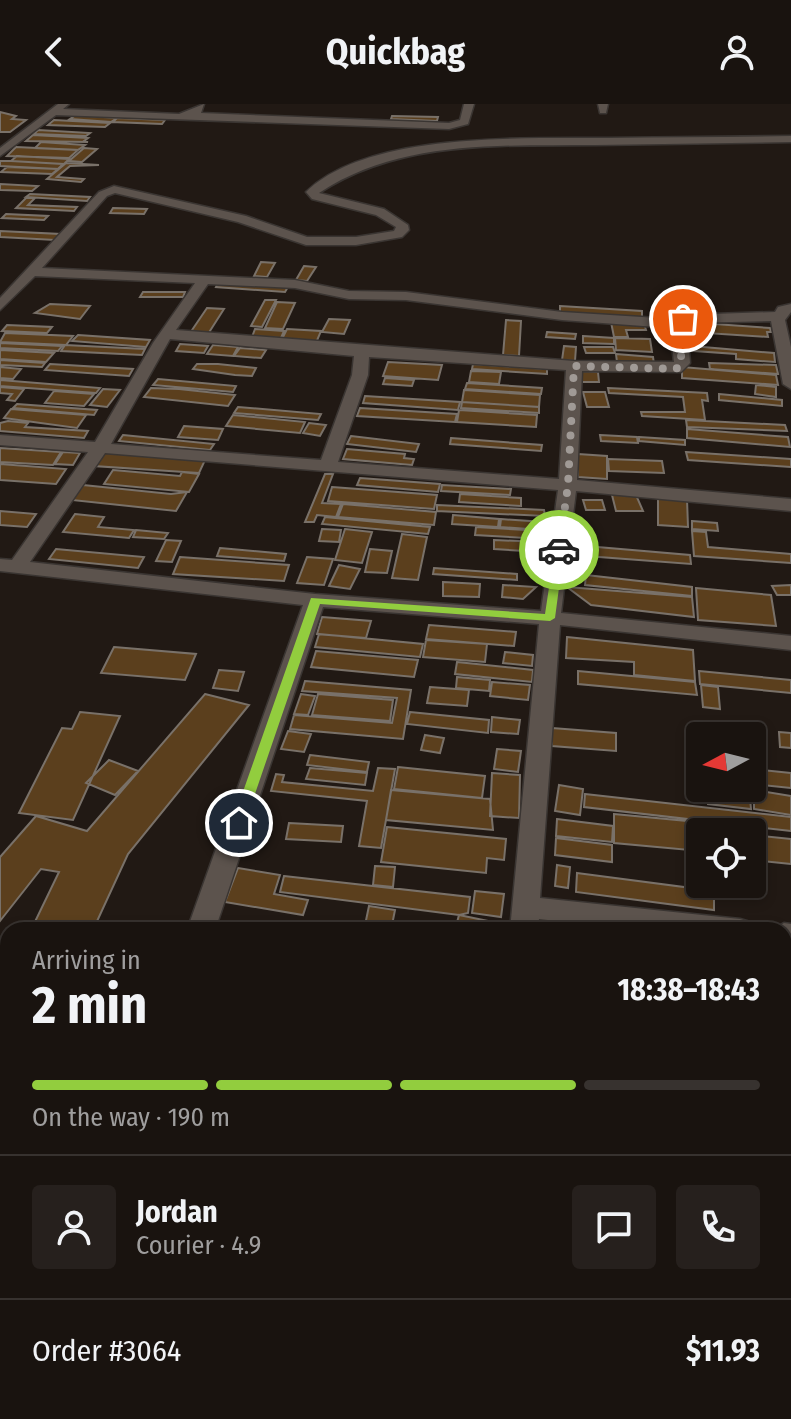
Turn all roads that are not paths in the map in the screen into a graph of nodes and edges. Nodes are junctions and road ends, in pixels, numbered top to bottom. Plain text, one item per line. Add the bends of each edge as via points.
1 (64, 104) edge
2 (203, 104) edge
3 (469, 104) edge
4 (54, 112) junction
5 (189, 115) junction
6 (791, 139) edge
7 (0, 153) edge
8 (34, 272) junction
9 (204, 280) junction
10 (0, 306) edge
11 (786, 312) edge
12 (677, 324) junction
13 (166, 334) junction
14 (362, 352) junction
15 (574, 366) junction
16 (791, 384) edge
17 (0, 440) edge
18 (101, 447) junction
19 (327, 468) junction
20 (568, 485) junction
21 (791, 505) edge
22 (8, 566) edge
23 (315, 600) junction
24 (550, 618) junction
25 (791, 643) edge
26 (524, 919) edge
27 (204, 922) edge
28 (583, 922) edge

1 - 4 street
2 - 5 street
3 - 5 street via 464,122 457,126 325,116
4 - 5 street
4 - 7 street
6 - 8 street via 493,143 381,160 312,192 380,212 402,225 398,234 356,241 306,241 242,219 114,189 103,194
8 - 9 street
8 - 10 street
9 - 12 street via 295,284 349,295 406,296
9 - 13 street
11 - 12 street via 691,318
11 - 16 street via 778,320
12 - 15 street via 682,363 676,369
13 - 14 street
13 - 18 street
14 - 15 street
14 - 19 street via 360,375
15 - 20 street
17 - 18 street
18 - 19 street
18 - 22 street
19 - 20 street
20 - 21 street
20 - 24 street
22 - 23 street
23 - 24 street
23 - 27 street
24 - 25 street
24 - 26 street
26 - 28 street

